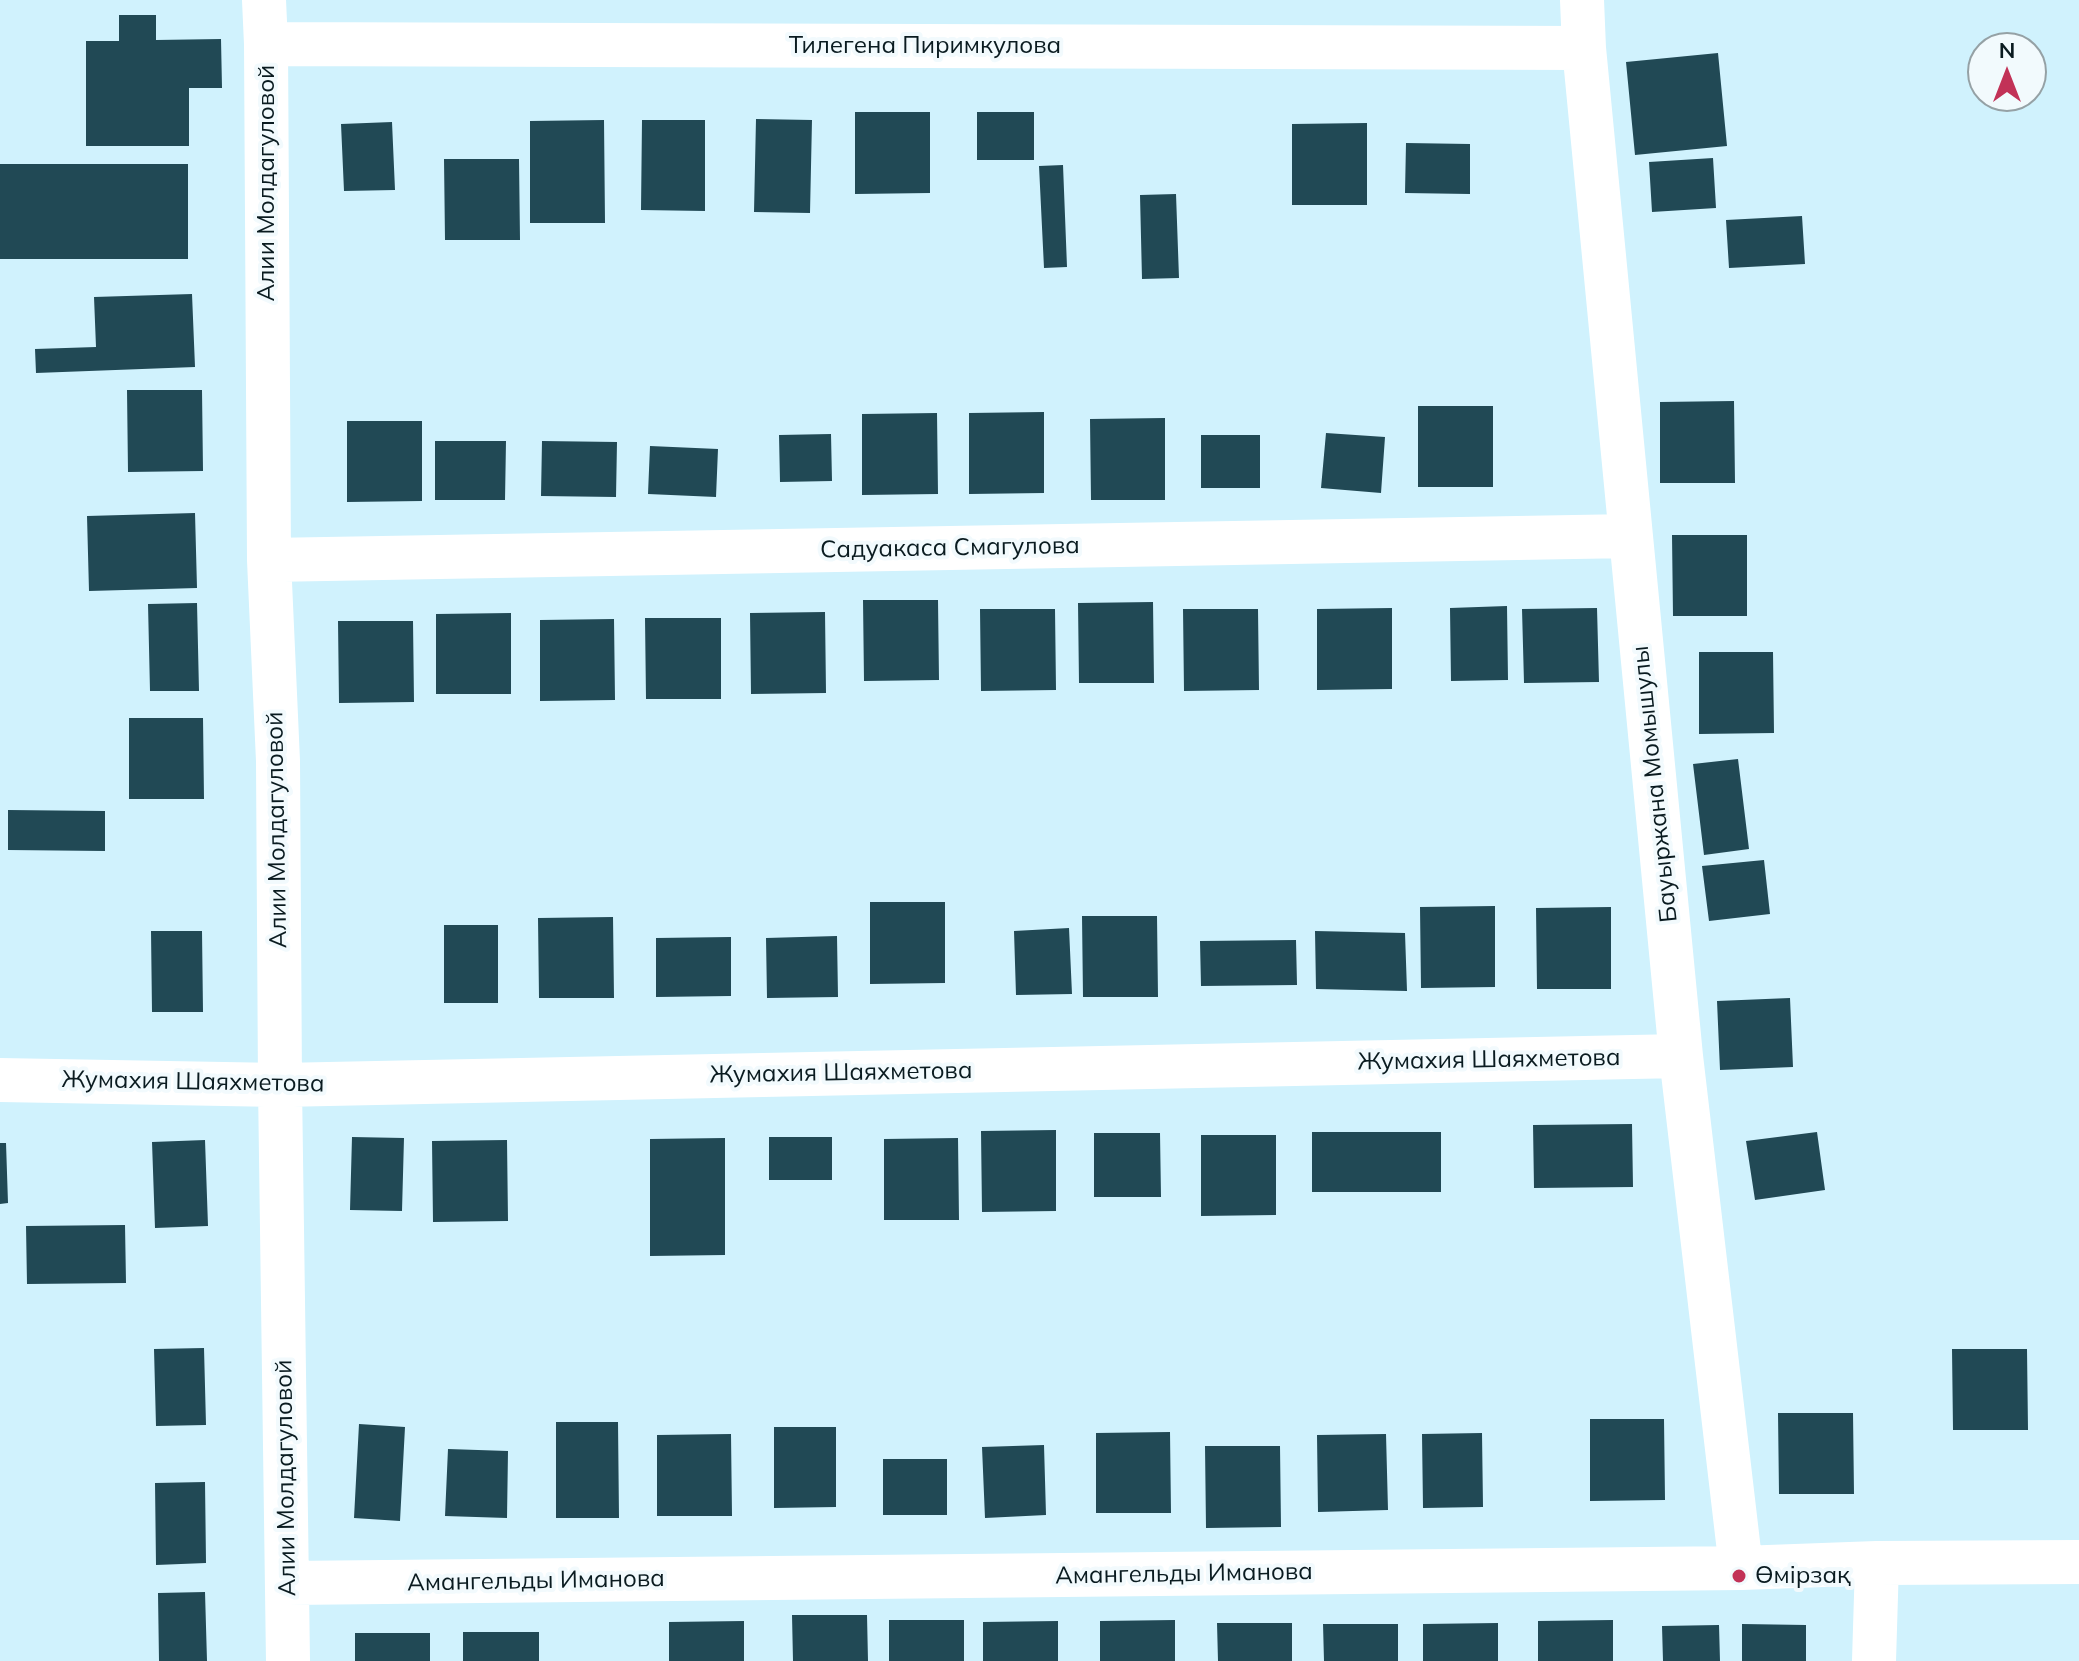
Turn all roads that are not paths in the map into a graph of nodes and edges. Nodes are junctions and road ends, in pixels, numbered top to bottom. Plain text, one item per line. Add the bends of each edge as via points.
1 (264, 0) edge
2 (1582, 0) edge
3 (266, 44) junction
4 (1584, 48) junction
5 (1631, 536) junction
6 (269, 560) junction
7 (1681, 1056) junction
8 (0, 1080) edge
9 (280, 1085) junction
10 (2079, 1562) edge
11 (1877, 1563) junction
12 (1741, 1568) junction
13 (288, 1583) junction
14 (288, 1661) edge
15 (1874, 1661) edge

1 - 3 street, Алии Молдагуловой
2 - 4 street, Бауыржана Момышулы
3 - 4 street, Тилегена Пиримкулова
3 - 6 street, Алии Молдагуловой
4 - 5 street, Бауыржана Момышулы
5 - 6 street, Садуакаса Смагулова
5 - 7 street, Бауыржана Момышулы
6 - 9 street, Алии Молдагуловой via 278,761
7 - 9 street, Жумахия Шаяхметова
7 - 12 street, Бауыржана Момышулы
8 - 9 street, Жумахия Шаяхметова
9 - 13 street, Алии Молдагуловой
10 - 11 street, Амангельды Иманова
11 - 12 street, Амангельды Иманова
11 - 15 street
12 - 13 street, Амангельды Иманова
13 - 14 street, Алии Молдагуловой

